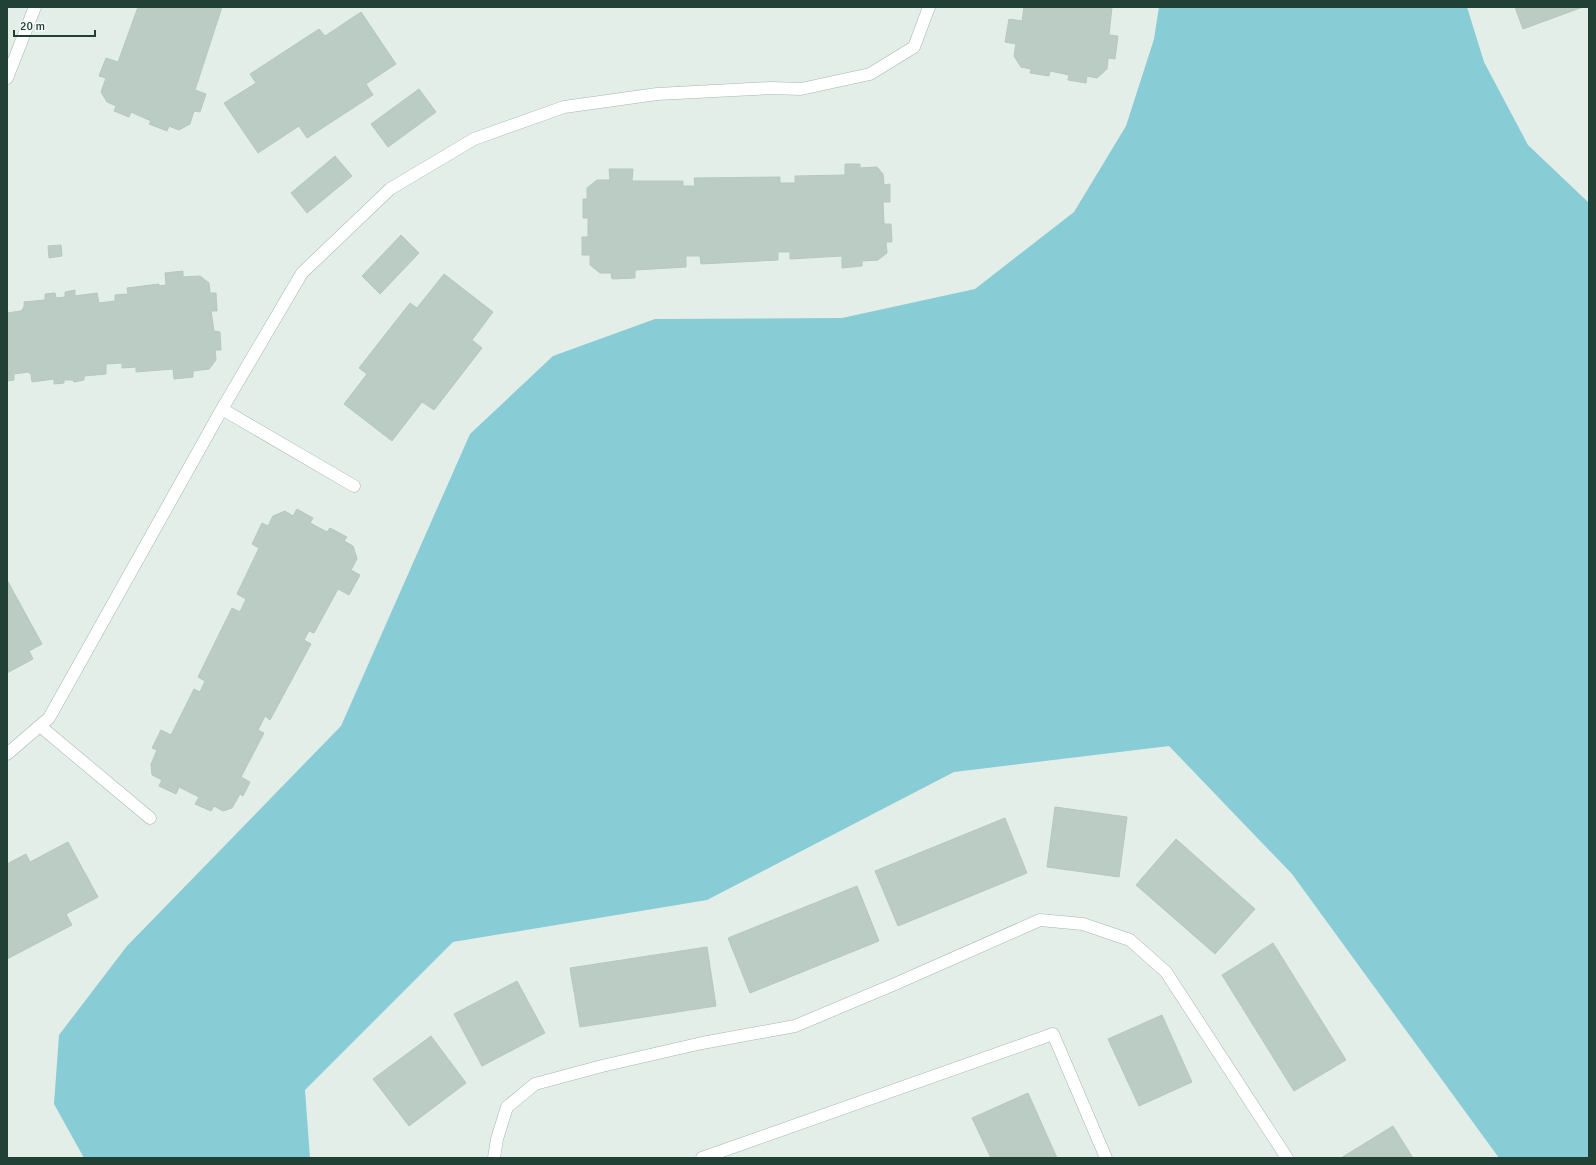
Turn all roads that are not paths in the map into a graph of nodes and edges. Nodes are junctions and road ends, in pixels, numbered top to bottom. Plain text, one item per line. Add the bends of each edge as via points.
1 (35, 7) edge
2 (929, 7) edge
3 (7, 78) edge
4 (222, 409) junction
5 (354, 486) dead end
6 (40, 726) junction
7 (7, 754) edge
8 (150, 818) dead end
9 (494, 1158) edge
10 (702, 1158) edge
11 (1106, 1158) edge
12 (1286, 1158) edge

1 - 3 lane
2 - 4 lane via 914,47 870,74 801,89 771,88 657,94 564,107 474,139 390,189 302,272
4 - 5 lane
4 - 6 lane via 49,718
6 - 7 lane
6 - 8 lane
9 - 12 lane via 507,1107 535,1084 686,1047 794,1026 1040,920 1083,924 1130,940 1166,972
10 - 11 lane via 1053,1034

